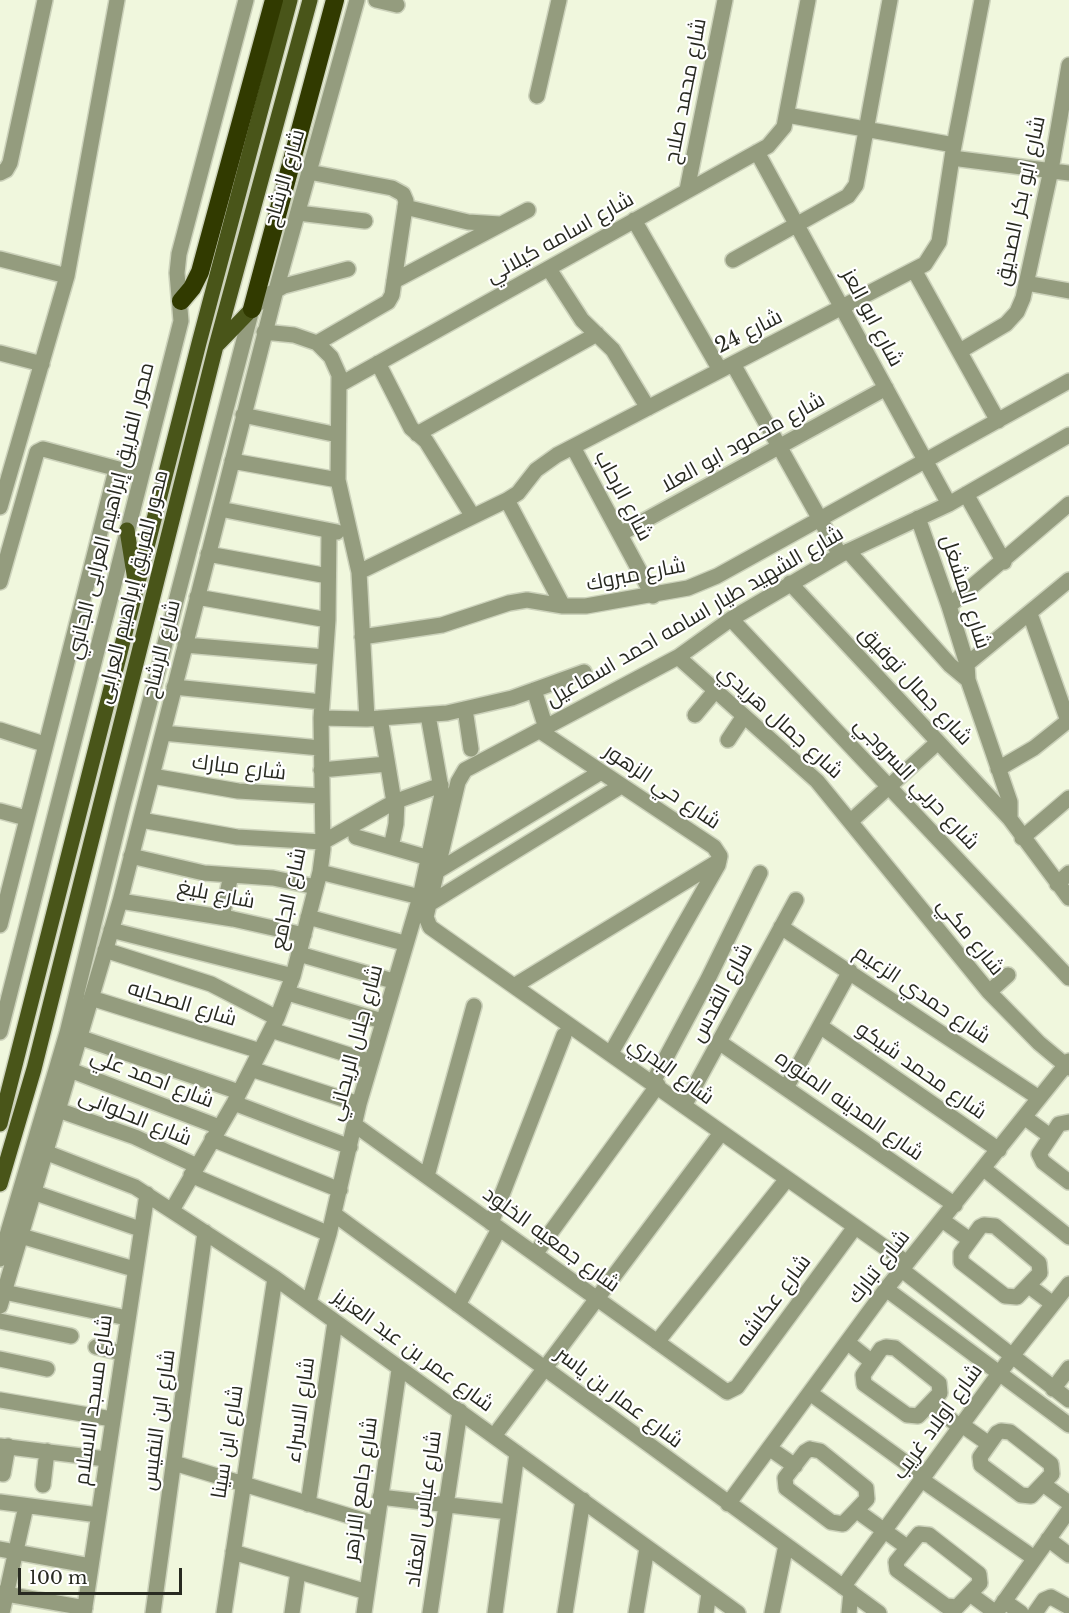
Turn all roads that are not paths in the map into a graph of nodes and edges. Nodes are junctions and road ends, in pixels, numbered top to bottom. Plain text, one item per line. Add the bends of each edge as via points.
1 (45, 0) edge
2 (117, 0) edge
3 (246, 0) edge
4 (274, 0) edge
5 (291, 0) edge
6 (310, 0) edge
7 (334, 0) edge
8 (357, 0) edge
9 (376, 0) edge
10 (559, 0) edge
11 (725, 0) edge
12 (808, 0) edge
13 (890, 0) edge
14 (982, 0) edge
15 (398, 5) dead end
16 (1069, 64) edge
17 (537, 96) dead end
18 (787, 114) junction
19 (867, 130) junction
20 (953, 151) junction
21 (757, 152) junction
22 (1051, 170) junction
23 (309, 172) junction
24 (0, 173) edge
25 (1069, 173) edge
26 (687, 190) junction
27 (405, 207) junction
28 (528, 210) dead end
29 (298, 213) junction
30 (634, 220) junction
31 (365, 221) dead end
32 (501, 224) junction
33 (798, 224) junction
34 (0, 259) edge
35 (733, 260) dead end
36 (348, 269) dead end
37 (549, 269) junction
38 (914, 270) junction
39 (67, 276) junction
40 (394, 281) junction
41 (1026, 283) junction
42 (276, 290) junction
43 (1069, 291) edge
44 (181, 301) junction
45 (842, 307) junction
46 (252, 309) junction
47 (264, 332) junction
48 (597, 334) junction
49 (317, 343) junction
50 (216, 346) junction
51 (960, 351) junction
52 (0, 353) edge
53 (378, 363) junction
54 (42, 364) junction
55 (727, 367) junction
56 (1069, 381) edge
57 (339, 384) junction
58 (886, 388) junction
59 (648, 408) junction
60 (243, 415) junction
61 (998, 421) junction
62 (417, 434) junction
63 (338, 435) junction
64 (1069, 435) edge
65 (22, 436) junction
66 (780, 446) junction
67 (573, 447) junction
68 (43, 450) junction
69 (232, 461) junction
70 (927, 462) junction
71 (116, 470) junction
72 (141, 475) junction
73 (338, 480) junction
74 (3, 486) edge
75 (966, 494) junction
76 (507, 500) junction
77 (949, 504) junction
78 (1069, 504) edge
79 (0, 507) edge
80 (220, 509) junction
81 (472, 515) junction
82 (918, 518) junction
83 (820, 519) junction
84 (127, 530) junction
85 (329, 531) junction
86 (350, 534) junction
87 (620, 534) junction
88 (844, 553) junction
89 (208, 554) junction
90 (1004, 562) junction
91 (359, 572) junction
92 (328, 576) junction
93 (1069, 580) edge
94 (0, 582) edge
95 (790, 583) junction
96 (136, 589) junction
97 (653, 596) junction
98 (197, 597) junction
99 (563, 606) junction
100 (949, 606) junction
101 (1030, 614) junction
102 (731, 619) junction
103 (328, 620) junction
104 (362, 637) junction
105 (185, 645) junction
106 (325, 657) junction
107 (678, 657) junction
108 (967, 664) junction
109 (584, 672) dead end
110 (968, 680) junction
111 (174, 687) junction
112 (534, 690) junction
113 (715, 691) junction
114 (322, 702) junction
115 (465, 709) junction
116 (695, 714) dead end
117 (428, 715) junction
118 (744, 716) junction
119 (321, 718) junction
120 (374, 718) junction
121 (1068, 721) edge
122 (543, 729) junction
123 (0, 730) edge
124 (163, 734) junction
125 (728, 740) dead end
126 (938, 742) junction
127 (44, 744) junction
128 (320, 748) junction
129 (471, 749) dead end
130 (387, 764) junction
131 (998, 769) junction
132 (321, 770) junction
133 (601, 772) junction
134 (152, 776) junction
135 (621, 786) junction
136 (889, 786) junction
137 (442, 790) junction
138 (321, 796) junction
139 (1069, 798) edge
140 (395, 802) junction
141 (0, 811) edge
142 (26, 818) junction
143 (1010, 819) junction
144 (141, 820) junction
145 (851, 821) junction
146 (356, 837) dead end
147 (1022, 838) junction
148 (323, 842) junction
149 (391, 847) junction
150 (131, 856) junction
151 (719, 861) junction
152 (434, 864) junction
153 (760, 873) dead end
154 (1069, 873) edge
155 (231, 875) junction
156 (318, 879) junction
157 (1058, 884) junction
158 (1069, 898) edge
159 (796, 900) dead end
160 (120, 901) junction
161 (425, 901) junction
162 (2, 909) edge
163 (222, 916) junction
164 (308, 917) junction
165 (0, 925) edge
166 (782, 927) junction
167 (111, 930) junction
168 (304, 935) junction
169 (404, 943) junction
170 (105, 950) junction
171 (299, 954) junction
172 (850, 971) junction
173 (1008, 975) dead end
174 (293, 976) junction
175 (1069, 978) edge
176 (393, 981) junction
177 (514, 986) junction
178 (989, 992) junction
179 (288, 993) junction
180 (91, 998) junction
181 (474, 1006) dead end
182 (382, 1021) junction
183 (274, 1024) junction
184 (820, 1026) junction
185 (0, 1032) edge
186 (73, 1035) junction
187 (564, 1035) dead end
188 (719, 1042) junction
189 (260, 1051) junction
190 (611, 1053) junction
191 (371, 1062) junction
192 (1068, 1065) edge
193 (251, 1069) junction
194 (70, 1070) junction
195 (655, 1084) junction
196 (786, 1088) junction
197 (236, 1097) junction
198 (1039, 1098) junction
199 (359, 1104) junction
200 (684, 1106) junction
201 (58, 1110) junction
202 (1024, 1117) junction
203 (1069, 1122) edge
204 (0, 1124) edge
205 (355, 1125) junction
206 (216, 1133) junction
207 (721, 1133) junction
208 (1050, 1136) junction
209 (350, 1147) junction
210 (999, 1150) junction
211 (45, 1152) junction
212 (984, 1169) junction
213 (194, 1170) junction
214 (427, 1176) junction
215 (787, 1179) junction
216 (1069, 1182) edge
217 (0, 1184) edge
218 (340, 1190) junction
219 (28, 1191) junction
220 (147, 1194) junction
221 (955, 1205) junction
222 (172, 1210) junction
223 (334, 1214) junction
224 (942, 1220) junction
225 (495, 1226) junction
226 (855, 1227) junction
227 (140, 1229) junction
228 (205, 1232) junction
229 (329, 1234) junction
230 (21, 1236) junction
231 (1069, 1237) edge
232 (970, 1240) junction
233 (535, 1254) junction
234 (0, 1259) edge
235 (904, 1267) junction
236 (134, 1269) junction
237 (275, 1278) junction
238 (1069, 1284) edge
239 (1029, 1286) junction
240 (886, 1289) junction
241 (596, 1298) junction
242 (2, 1299) edge
243 (309, 1302) junction
244 (1053, 1304) junction
245 (458, 1305) junction
246 (126, 1318) junction
247 (0, 1321) edge
248 (335, 1322) junction
249 (71, 1336) dead end
250 (657, 1342) junction
251 (847, 1342) junction
252 (96, 1347) dead end
253 (122, 1353) junction
254 (1012, 1356) junction
255 (0, 1359) edge
256 (872, 1362) junction
257 (1069, 1368) edge
258 (47, 1369) dead end
259 (399, 1370) junction
260 (545, 1370) junction
261 (999, 1374) junction
262 (1053, 1389) junction
263 (722, 1390) joint
264 (810, 1393) junction
265 (0, 1400) edge
266 (1069, 1400) edge
267 (931, 1404) junction
268 (460, 1412) junction
269 (112, 1419) junction
270 (1069, 1425) edge
271 (961, 1426) junction
272 (494, 1436) junction
273 (989, 1444) junction
274 (4, 1446) edge
275 (769, 1448) junction
276 (47, 1451) junction
277 (517, 1453) junction
278 (106, 1459) junction
279 (174, 1463) junction
280 (795, 1466) junction
281 (3, 1474) dead end
282 (923, 1478) junction
283 (243, 1484) junction
284 (1043, 1484) junction
285 (44, 1485) dead end
286 (380, 1497) junction
287 (583, 1500) junction
288 (0, 1502) edge
289 (1069, 1503) edge
290 (308, 1504) junction
291 (444, 1504) junction
292 (728, 1504) junction
293 (26, 1506) junction
294 (1069, 1510) edge
295 (857, 1511) junction
296 (509, 1512) junction
297 (98, 1515) junction
298 (376, 1524) junction
299 (884, 1531) junction
300 (1048, 1539) junction
301 (786, 1545) junction
302 (907, 1547) junction
303 (647, 1548) junction
304 (0, 1549) edge
305 (16, 1552) junction
306 (233, 1552) junction
307 (1069, 1555) edge
308 (1034, 1558) junction
309 (91, 1566) junction
310 (298, 1572) junction
311 (847, 1590) junction
312 (367, 1592) junction
313 (709, 1593) junction
314 (3, 1594) edge
315 (970, 1594) junction
316 (1069, 1607) edge
317 (998, 1609) edge
318 (85, 1610) edge
319 (2, 1613) edge
320 (153, 1613) edge
321 (224, 1613) edge
322 (292, 1613) edge
323 (364, 1613) edge
324 (430, 1613) edge
325 (495, 1613) edge
326 (565, 1613) edge
327 (636, 1613) edge
328 (706, 1613) edge
329 (738, 1613) edge
330 (772, 1613) edge
331 (849, 1613) edge
332 (879, 1613) edge
333 (1021, 1613) edge
334 (1035, 1613) edge

1 - 24 street via 10,163
2 - 39 street
3 - 44 street, محور الفريق إبراهيم العرابى الجانبي via 180,244 177,273
4 - 44 highway via 200,272
5 - 96 main road, محور الفريق إبراهيم العرابى
6 - 50 main road, محور الفريق إبراهيم العرابى
7 - 46 highway
8 - 23 street, شارع الرشاح
9 - 15 street
10 - 17 street
11 - 26 street, شارع محمد صلاح
12 - 18 street, شارع اسامه كيلاني
13 - 19 street
14 - 20 street, شارع 24
16 - 22 street, شارع ابو بكر الصديق
18 - 19 street
18 - 21 street, شارع اسامه كيلاني via 777,137
19 - 20 street
19 - 33 street via 853,191
20 - 22 street
20 - 38 street, شارع 24 via 939,242 934,254
21 - 26 street, شارع اسامه كيلاني
21 - 33 street, شارع ابو العز
22 - 25 street
22 - 41 street, شارع ابو بكر الصديق
23 - 27 street via 398,190
23 - 29 street, شارع الرشاح
26 - 30 street, شارع اسامه كيلاني
27 - 32 street via 468,222
27 - 40 street
28 - 32 street
29 - 31 street
29 - 42 street, شارع الرشاح
30 - 37 street, شارع اسامه كيلاني
30 - 55 street
32 - 40 street
33 - 35 street
33 - 45 street, شارع ابو العز
34 - 39 street
36 - 42 street
37 - 48 street via 577,314
37 - 53 street, شارع اسامه كيلاني
38 - 45 street, شارع 24
38 - 51 street
39 - 54 street
40 - 49 street via 392,295 381,308
41 - 43 street
41 - 51 street, شارع ابو بكر الصديق via 1017,312 1006,324
42 - 46 street
42 - 47 street, شارع الرشاح
44 - 72 street, محور الفريق إبراهيم العرابى الجانبي via 181,321
45 - 55 street, شارع 24
45 - 58 street, شارع ابو العز
46 - 50 main road
46 - 186 street via 123,805
47 - 49 street via 294,335
47 - 60 street, شارع الرشاح
48 - 59 street via 613,350
48 - 62 street
49 - 57 street via 336,365
50 - 217 main road, محور الفريق إبراهيم العرابى via 34,1069
51 - 61 street
52 - 54 street
53 - 57 street, شارع اسامه كيلاني
53 - 62 street
54 - 65 street
55 - 59 street, شارع 24
55 - 66 street
56 - 61 street, شارع مبروك
57 - 63 street
58 - 66 street, شارع محمود ابو العلا
58 - 70 street, شارع ابو العز
59 - 67 street, شارع 24
60 - 63 street
60 - 69 street, شارع الرشاح
61 - 70 street, شارع مبروك
62 - 81 street via 426,441
63 - 73 street
64 - 75 street, شارع الشهيد طيار اسامه احمد اسماعيل
65 - 68 street
65 - 74 street
66 - 83 street
66 - 87 street, شارع محمود ابو العلا
67 - 76 street, شارع 24 via 546,461
67 - 87 street, شارع الرحاب
68 - 71 street
68 - 94 street via 35,456
69 - 73 street
69 - 80 street, شارع الرشاح
70 - 77 street, شارع ابو العز
70 - 83 street, شارع مبروك
71 - 72 street
71 - 127 street
72 - 84 street, محور الفريق إبراهيم العرابى الجانبي
73 - 86 street
74 - 79 street
75 - 77 street, شارع الشهيد طيار اسامه احمد اسماعيل
75 - 90 street
76 - 81 street, شارع 24
76 - 99 street
77 - 82 street, شارع الشهيد طيار اسامه احمد اسماعيل
78 - 90 street
80 - 85 street
80 - 89 street, شارع الرشاح
81 - 91 street, شارع 24
82 - 88 street, شارع الشهيد طيار اسامه احمد اسماعيل
82 - 100 street, شارع المشغل
83 - 88 street
83 - 97 street, شارع مبروك via 703,583
84 - 96 main road
84 - 185 street, محور الفريق إبراهيم العرابى الجانبي
85 - 86 street
85 - 92 street, شارع الجامع
86 - 91 street
87 - 97 street, شارع الرحاب
88 - 95 street, شارع الشهيد طيار اسامه احمد اسماعيل
88 - 110 street
89 - 92 street
89 - 98 street, شارع الرشاح
90 - 100 street
91 - 104 street
92 - 103 street, شارع الجامع
93 - 101 street
95 - 102 street, شارع الشهيد طيار اسامه احمد اسماعيل
95 - 126 street, شارع جمال توفيق
96 - 204 main road, محور الفريق إبراهيم العرابى
97 - 99 street, شارع مبروك
98 - 103 street
98 - 105 street, شارع الرشاح
99 - 104 street, شارع مبروك via 509,603 442,626
100 - 108 street, شارع المشغل
101 - 108 street
101 - 121 street
102 - 107 street, شارع الشهيد طيار اسامه احمد اسماعيل
102 - 136 street, شارع حربي السروجي
103 - 106 street, شارع الجامع
104 - 120 street
105 - 106 street
105 - 111 street, شارع الرشاح
106 - 114 street, شارع الجامع
107 - 113 street, شارع جمال هريدي
107 - 122 street, شارع الشهيد طيار اسامه احمد اسماعيل
108 - 110 street, شارع المشغل
109 - 112 street
110 - 131 street
111 - 114 street
111 - 124 street, شارع الرشاح
112 - 115 street
112 - 122 street
113 - 116 street
113 - 118 street, شارع جمال هريدي
114 - 119 street, شارع الجامع
115 - 117 street
115 - 129 street
117 - 120 street
117 - 137 street
118 - 125 street
118 - 145 street, شارع جمال هريدي via 811,775
119 - 120 street
119 - 128 street, شارع الجامع
120 - 130 street
121 - 131 street
122 - 133 street, شارع حي الزهور
122 - 152 street, شارع الشهيد طيار اسامه احمد اسماعيل via 465,770
123 - 127 street
124 - 128 street
124 - 134 street, شارع الرشاح
126 - 136 street
126 - 143 street, شارع جمال توفيق
127 - 142 street
128 - 132 street, شارع الجامع
130 - 132 street
130 - 140 street
131 - 143 street via 1011,807
132 - 138 street, شارع الجامع
133 - 135 street, شارع حي الزهور
133 - 152 street
134 - 138 street, شارع مبارك via 238,791
134 - 144 street, شارع الرشاح
135 - 151 street, شارع حي الزهور via 714,847
135 - 161 street
136 - 145 street
136 - 175 street, شارع حربي السروجي
137 - 140 street
137 - 152 street, شارع جلال الريحاني
138 - 148 street, شارع الجامع
139 - 147 street
140 - 148 street
140 - 149 street
141 - 142 street
142 - 162 street
143 - 147 street
144 - 148 street via 237,837
144 - 150 street, شارع الرشاح
145 - 178 street, شارع مكي
146 - 149 street
147 - 157 street
148 - 156 street, شارع الجامع
149 - 152 street
150 - 155 street via 204,873
150 - 160 street, شارع الرشاح
151 - 177 street
151 - 190 street, شارع حي الزهور
152 - 161 street, شارع جلال الريحاني
153 - 195 street
154 - 157 street
155 - 156 street
155 - 163 street
156 - 161 street
156 - 164 street, شارع الجامع
157 - 158 street
159 - 166 street, شارع القدس
160 - 163 street, شارع بليغ
160 - 167 street, شارع الرشاح
161 - 169 street, شارع جلال الريحاني
161 - 177 street, شارع البدري via 430,927
162 - 165 street
163 - 168 street, شارع بليغ
164 - 168 street, شارع الجامع
164 - 169 street
166 - 172 street, شارع حمدي الزعيم
166 - 188 street, شارع القدس
167 - 170 street, شارع الرشاح
167 - 174 street
168 - 171 street, شارع الجامع
169 - 176 street, شارع جلال الريحاني
170 - 180 street, شارع الرشاح
170 - 183 street via 211,984
171 - 174 street, شارع الجامع
171 - 176 street
172 - 184 street
172 - 198 street, شارع حمدي الزعيم
173 - 178 street
174 - 179 street, شارع الجامع
176 - 182 street, شارع جلال الريحاني
177 - 190 street, شارع البدري
178 - 192 street, شارع مكي
179 - 182 street
179 - 183 street, شارع الجامع
180 - 186 street, شارع الرشاح
180 - 189 street, شارع الصحابه
181 - 214 street
182 - 191 street, شارع جلال الريحاني
183 - 189 street, شارع الجامع
183 - 191 street
184 - 196 street
184 - 210 street, شارع محمد شيكو
186 - 194 street, شارع الرشاح
186 - 197 street
186 - 219 street
187 - 225 street
188 - 196 street, شارع المدينه المنوره
188 - 200 street, شارع القدس
189 - 193 street, شارع الجامع
190 - 195 street, شارع البدري
191 - 199 street, شارع جلال الريحاني
192 - 198 street, شارع تبارك
193 - 197 street, شارع الجامع
193 - 199 street
194 - 201 street, شارع الرشاح
194 - 206 street, شارع احمد علي
195 - 200 street, شارع البدري
195 - 233 street
196 - 221 street, شارع المدينه المنوره
197 - 206 street, شارع الجامع
197 - 209 street
198 - 202 street, شارع تبارك
199 - 205 street, شارع جلال الريحاني
200 - 207 street, شارع البدري
201 - 211 street, شارع الرشاح
201 - 213 street, شارع الحلوانى via 135,1137
202 - 208 street
202 - 210 street, شارع تبارك
203 - 208 street via 1059,1124
205 - 209 street, شارع جلال الريحاني
205 - 214 street, شارع جمعيه الخلود
206 - 213 street, شارع الجامع
206 - 218 street, شارع احمد علي
207 - 215 street, شارع البدري
207 - 241 street
208 - 216 street via 1040,1150 1041,1159
209 - 218 street, شارع جلال الريحاني
210 - 212 street, شارع تبارك
211 - 219 street, شارع الرشاح
211 - 220 street, شارع عمر بن عبد العزيز
212 - 221 street, شارع تبارك
212 - 231 street
213 - 222 street, شارع الجامع
213 - 229 street, شارع الحلوانى
214 - 225 street, شارع جمعيه الخلود
215 - 226 street, شارع البدري
215 - 250 street
218 - 223 street, شارع جلال الريحاني
219 - 227 street
219 - 230 street, شارع الرشاح
219 - 234 street
220 - 222 street, شارع عمر بن عبد العزيز
220 - 227 street, شارع مسجد الاسلام
221 - 224 street, شارع تبارك
222 - 228 street, شارع عمر بن عبد العزيز
223 - 229 street, شارع جلال الريحاني
223 - 245 street, شارع عمار بن ياسر
224 - 232 street
224 - 235 street, شارع تبارك
225 - 233 street, شارع جمعيه الخلود
225 - 245 street
226 - 235 street, شارع البدري
226 - 263 street, شارع عكاشه via 737,1387
227 - 236 street, شارع مسجد الاسلام
228 - 237 street, شارع عمر بن عبد العزيز
228 - 279 street, شارع ابن النفيس
229 - 243 street, شارع جلال الريحاني
230 - 236 street
230 - 242 street, شارع الرشاح
232 - 239 street via 961,1253 964,1265 1011,1298 1022,1295
232 - 239 street via 980,1227 995,1226 1039,1263 1040,1273
233 - 241 street, شارع جمعيه الخلود
235 - 240 street, شارع تبارك
235 - 254 street, شارع البدري
236 - 246 street, شارع مسجد الاسلام
237 - 243 street, شارع عمر بن عبد العزيز
237 - 283 street, شارع ابن سينا
238 - 244 street, شارع اولاد غريب
239 - 244 street
240 - 251 street, شارع تبارك
240 - 261 street
241 - 250 street, شارع جمعيه الخلود
241 - 260 street
242 - 246 street
243 - 248 street, شارع عمر بن عبد العزيز
244 - 254 street, شارع اولاد غريب
245 - 260 street, شارع عمار بن ياسر
246 - 253 street, شارع مسجد الاسلام
247 - 249 street
248 - 259 street, شارع عمر بن عبد العزيز
248 - 290 street, شارع الاسراء
250 - 263 street, شارع جمعيه الخلود
251 - 256 street
251 - 264 street, شارع تبارك
252 - 253 street
253 - 269 street, شارع مسجد الاسلام
254 - 261 street, شارع اولاد غريب
254 - 262 street, شارع البدري
255 - 258 street
256 - 267 street via 863,1375 867,1387 912,1417 923,1414
256 - 267 street via 881,1349 896,1348 939,1383 940,1392
257 - 262 street
259 - 268 street, شارع عمر بن عبد العزيز
259 - 286 street, شارع جامع الازهر
260 - 272 street
260 - 292 street, شارع عمار بن ياسر
261 - 270 street
261 - 271 street, شارع اولاد غريب
262 - 266 street, شارع البدري
264 - 275 street, شارع تبارك
264 - 282 street
265 - 269 street
267 - 271 street
268 - 272 street, شارع عمر بن عبد العزيز
268 - 291 street, شارع عباس العقاد
269 - 278 street, شارع مسجد الاسلام
271 - 273 street
271 - 282 street, شارع اولاد غريب
272 - 277 street, شارع عمر بن عبد العزيز
273 - 284 street via 980,1457 984,1468 1026,1497 1036,1494
273 - 284 street via 997,1433 1010,1432 1051,1464 1052,1474
274 - 276 street
274 - 281 street
275 - 280 street
275 - 292 street, شارع تبارك
276 - 278 street
276 - 285 street
277 - 287 street, شارع عمر بن عبد العزيز
277 - 296 street
278 - 297 street, شارع مسجد الاسلام
279 - 283 street
279 - 320 street, شارع ابن النفيس
280 - 295 street via 786,1479 786,1488 831,1522 843,1524
280 - 295 street via 805,1452 820,1451 866,1488 867,1499
282 - 299 street, شارع اولاد غريب
282 - 308 street
283 - 290 street
283 - 306 street, شارع ابن سينا
284 - 289 street
286 - 291 street
286 - 298 street, شارع جامع الازهر
287 - 303 street, شارع عمر بن عبد العزيز
287 - 326 street
288 - 293 street
290 - 298 street
291 - 296 street
291 - 324 street, شارع عباس العقاد
292 - 301 street, شارع عمار بن ياسر
293 - 297 street
293 - 305 street
294 - 300 street
295 - 299 street
296 - 325 street
297 - 309 street, شارع مسجد الاسلام
298 - 312 street, شارع جامع الازهر
299 - 302 street
299 - 311 street, شارع اولاد غريب
300 - 307 street
300 - 308 street
301 - 311 street, شارع عمار بن ياسر
301 - 330 street
302 - 315 street via 915,1536 929,1535 979,1574 980,1583
302 - 315 street via 896,1562 900,1573 946,1606 957,1607
303 - 313 street, شارع عمر بن عبد العزيز
303 - 327 street
304 - 305 street
305 - 309 street
305 - 314 street
306 - 310 street
306 - 321 street, شارع ابن سينا
308 - 317 street
309 - 318 street, شارع مسجد الاسلام
310 - 312 street
310 - 322 street
311 - 331 street
311 - 332 street, شارع عمار بن ياسر
312 - 323 street, شارع جامع الازهر
313 - 328 street
313 - 329 street, شارع عمر بن عبد العزيز
314 - 318 street
314 - 319 street
315 - 317 street
316 - 334 street via 1051,1597
317 - 333 street

